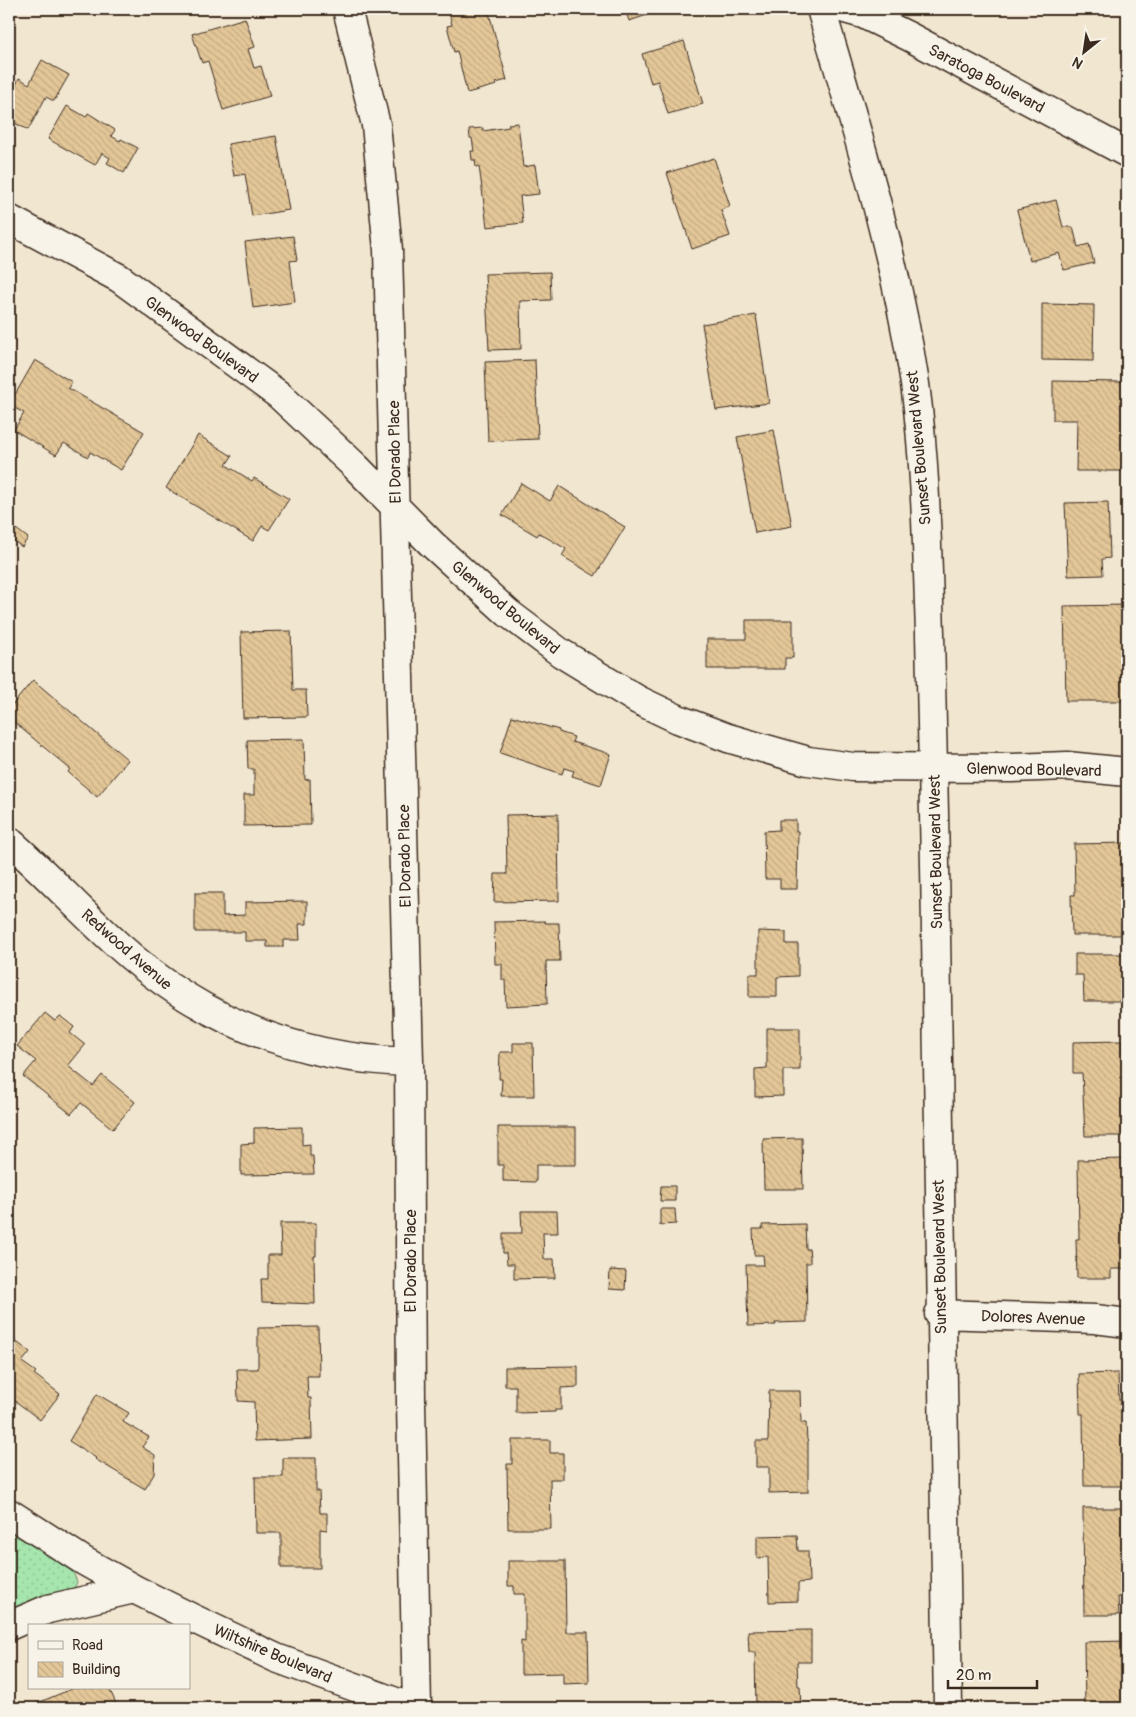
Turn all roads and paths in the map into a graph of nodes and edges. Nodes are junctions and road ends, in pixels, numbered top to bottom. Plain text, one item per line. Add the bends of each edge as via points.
1 (347, 9) edge
2 (821, 9) edge
3 (845, 9) edge
4 (1127, 153) edge
5 (9, 219) edge
6 (395, 506) junction
7 (934, 768) junction
8 (1127, 772) edge
9 (9, 841) edge
10 (409, 1062) junction
11 (939, 1314) junction
12 (1127, 1323) edge
13 (9, 1513) edge
14 (134, 1589) junction
15 (9, 1626) edge
16 (412, 1708) edge
17 (417, 1708) edge
18 (948, 1708) edge

1 - 6 street, El Dorado Place via 376,125 388,250
2 - 7 street, Sunset Boulevard West via 883,231 915,386 928,561
3 - 4 street, Saratoga Boulevard via 863,14 910,37
5 - 6 street, Glenwood Boulevard via 119,278 278,395
6 - 7 street, Glenwood Boulevard via 508,613 560,654 638,700 728,738 808,761 853,767
6 - 10 street, El Dorado Place
7 - 8 street, Glenwood Boulevard via 1067,766
7 - 11 street, Sunset Boulevard West
9 - 10 street, Redwood Avenue via 119,946 164,982 205,1008 292,1044 372,1061
10 - 17 street, El Dorado Place
11 - 12 street, Dolores Avenue
11 - 18 street, Sunset Boulevard West
13 - 14 street, Wiltshire Boulevard
14 - 15 street via 48,1609
14 - 16 street, Wiltshire Boulevard via 276,1658

